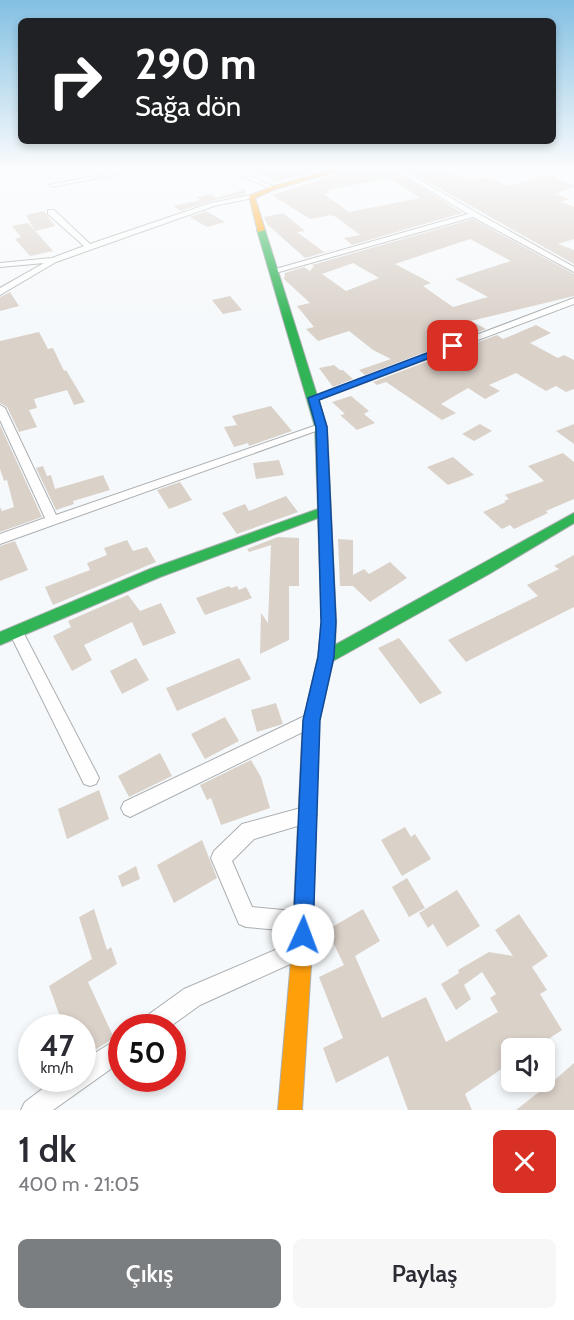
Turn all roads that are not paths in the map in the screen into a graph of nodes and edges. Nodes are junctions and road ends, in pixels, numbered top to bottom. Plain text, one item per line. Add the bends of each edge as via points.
1 (61, 221) edge
2 (166, 221) edge
3 (259, 221) edge
4 (454, 221) edge
5 (485, 221) edge
6 (90, 248) junction
7 (53, 260) junction
8 (0, 265) edge
9 (574, 270) edge
10 (275, 272) junction
11 (0, 292) edge
12 (574, 302) edge
13 (314, 398) junction
14 (0, 408) edge
15 (321, 427) junction
16 (325, 511) junction
17 (574, 517) edge
18 (52, 519) junction
19 (0, 538) edge
20 (16, 632) junction
21 (0, 639) edge
22 (326, 657) junction
23 (311, 720) junction
24 (90, 778) dead end
25 (130, 808) dead end
26 (308, 815) junction
27 (304, 922) junction
28 (302, 949) junction
29 (168, 1014) edge
30 (58, 1092) edge
31 (33, 1110) edge
32 (290, 1110) edge

1 - 6 street
2 - 6 street
3 - 10 main road
4 - 10 street
5 - 9 street
6 - 7 street
7 - 8 street
7 - 11 street
10 - 13 main road
12 - 13 street
13 - 15 main road
14 - 18 street
15 - 16 main road
15 - 18 street
16 - 20 main road via 155,573
16 - 22 main road via 329,622
17 - 22 main road
18 - 19 street
20 - 21 main road
20 - 24 street
22 - 23 main road
23 - 25 street
23 - 26 main road
26 - 27 main road
26 - 27 street via 249,831 221,858 246,918
27 - 28 main road
28 - 29 street via 192,997
28 - 32 main road
30 - 31 street

